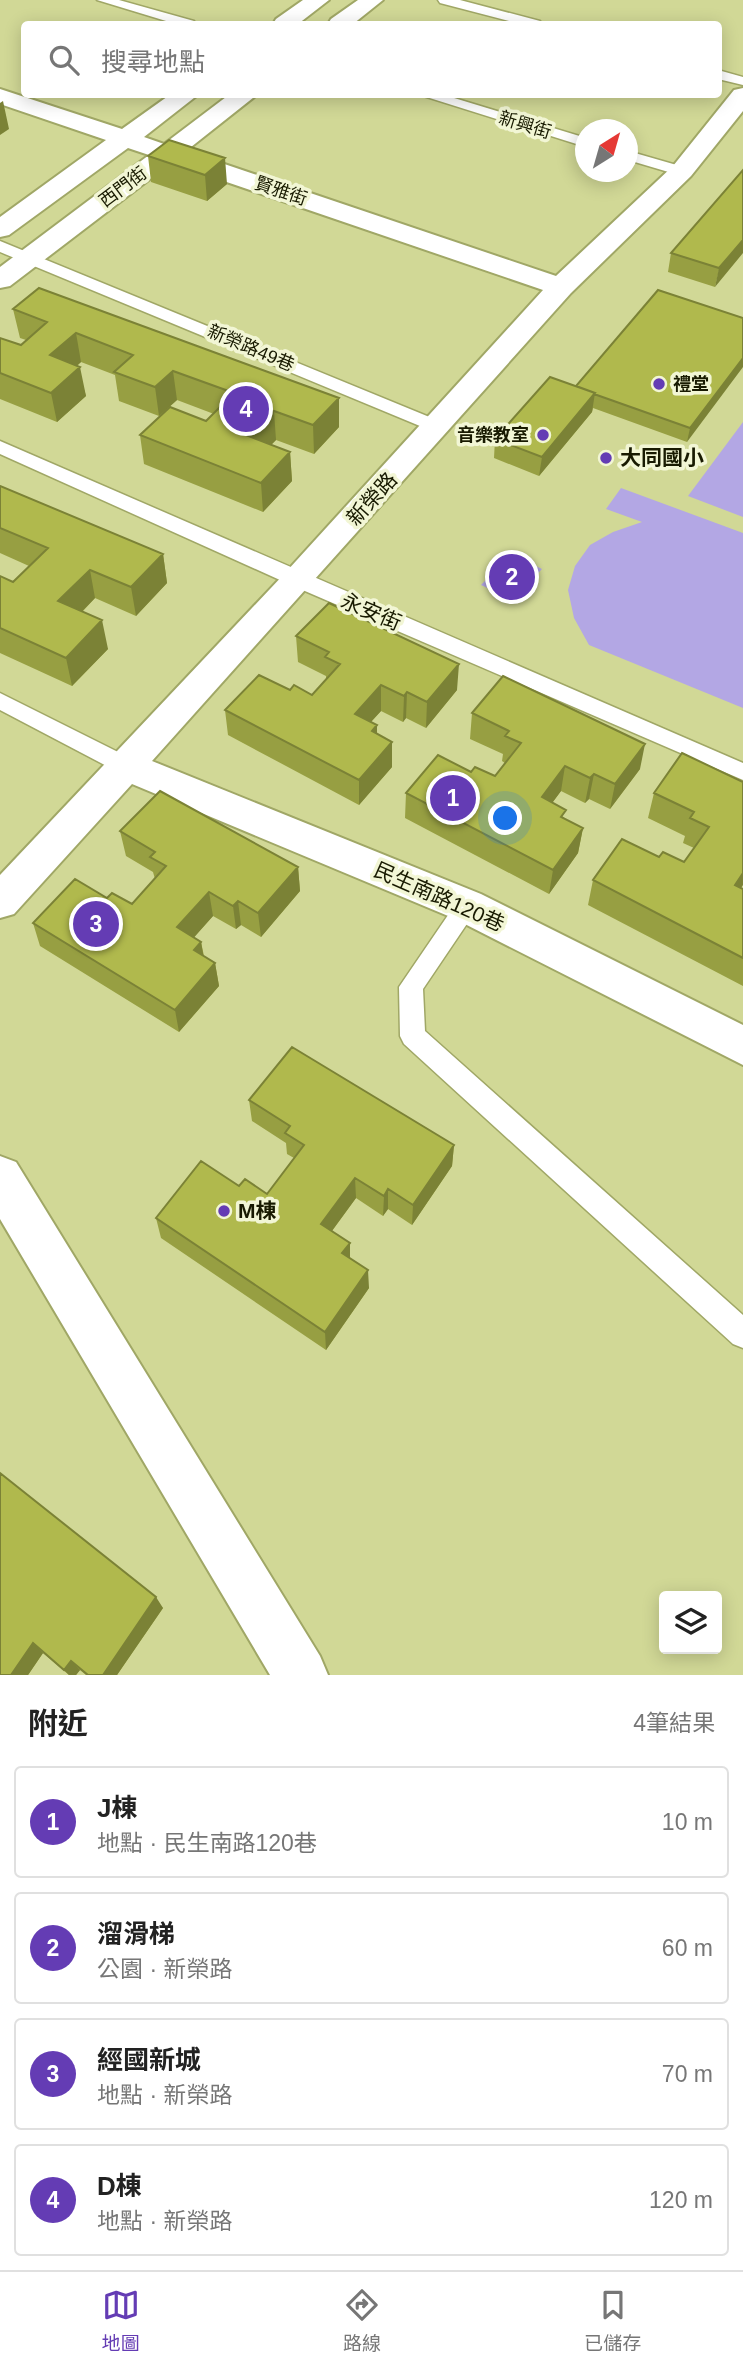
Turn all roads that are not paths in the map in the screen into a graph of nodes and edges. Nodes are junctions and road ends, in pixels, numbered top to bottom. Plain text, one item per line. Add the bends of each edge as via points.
1 (104, 0) edge
2 (318, 0) edge
3 (372, 0) edge
4 (444, 0) edge
5 (178, 21) edge
6 (288, 21) edge
7 (343, 21) edge
8 (524, 21) edge
9 (722, 75) edge
10 (743, 81) edge
11 (743, 95) edge
12 (0, 96) edge
13 (182, 98) edge
14 (241, 98) edge
15 (437, 98) edge
16 (127, 138) junction
17 (575, 140) edge
18 (169, 152) junction
19 (638, 158) edge
20 (682, 171) junction
21 (0, 229) edge
22 (0, 246) edge
23 (30, 257) junction
24 (0, 280) edge
25 (561, 287) junction
26 (438, 427) junction
27 (0, 447) edge
28 (298, 580) junction
29 (0, 701) edge
30 (126, 766) junction
31 (743, 772) edge
32 (0, 902) edge
33 (467, 906) junction
34 (743, 1046) edge
35 (0, 1177) edge
36 (743, 1334) edge
37 (301, 1675) edge

1 - 5 lane
2 - 6 street
3 - 7 street
4 - 8 lane
9 - 10 lane
11 - 20 street, 新榮路
12 - 16 street, 賢雅街
13 - 16 street, 西門街
14 - 18 street, 西門街
15 - 17 lane, 新興街
16 - 18 street, 賢雅街
16 - 21 street, 西門街
18 - 23 street, 西門街
18 - 25 street, 賢雅街
19 - 20 lane
20 - 25 street, 新榮路
22 - 23 lane, 新榮路49巷
23 - 24 street, 西門街
23 - 26 lane, 新榮路49巷
25 - 26 street, 新榮路
26 - 28 street, 新榮路
27 - 28 lane, 永安街
28 - 30 street, 新榮路
28 - 31 lane, 永安街
29 - 30 lane
30 - 32 street, 新榮路
30 - 33 street, 民生南路120巷
33 - 34 street, 民生南路120巷
33 - 36 lane via 411,987 412,1036
35 - 37 street

